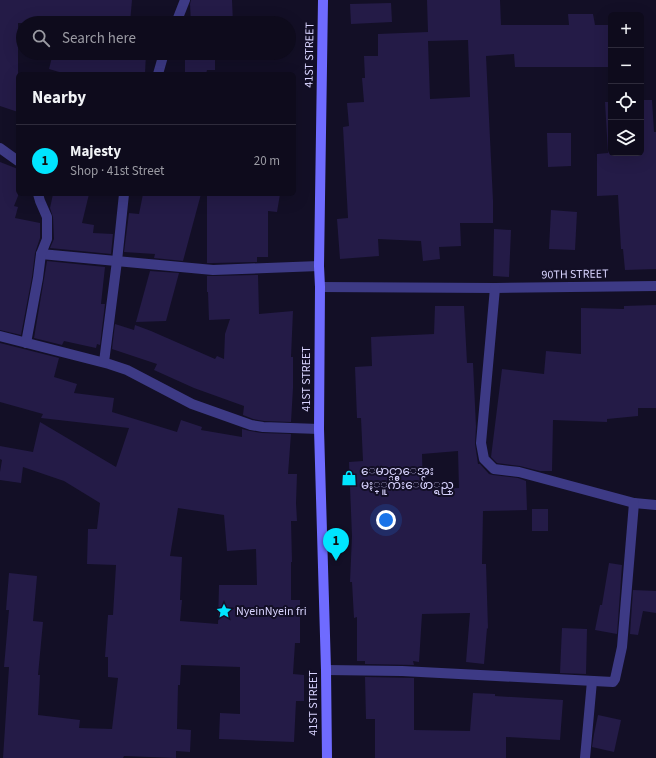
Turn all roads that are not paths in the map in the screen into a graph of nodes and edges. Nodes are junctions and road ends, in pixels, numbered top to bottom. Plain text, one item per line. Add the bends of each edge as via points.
1 (185, 0) edge
2 (323, 0) edge
3 (179, 16) edge
4 (162, 60) edge
5 (159, 72) edge
6 (0, 148) edge
7 (16, 160) edge
8 (39, 196) edge
9 (124, 196) edge
10 (41, 254) junction
11 (117, 261) junction
12 (319, 266) junction
13 (656, 286) edge
14 (320, 287) junction
15 (495, 288) junction
16 (0, 336) edge
17 (26, 342) junction
18 (104, 362) junction
19 (319, 429) junction
20 (634, 503) junction
21 (656, 505) edge
22 (326, 670) junction
23 (592, 681) junction
24 (327, 758) edge
25 (585, 758) edge

1 - 3 street
2 - 12 main road, 41ST STREET
4 - 5 street
6 - 7 street
8 - 10 street via 48,222 47,239
9 - 11 street
10 - 11 street
10 - 17 street
11 - 12 street via 214,270
11 - 18 street
12 - 14 main road, 41ST STREET
13 - 15 street, 90TH STREET
14 - 15 street, 90TH STREET
14 - 19 main road, 41ST STREET
15 - 20 street via 481,443 484,459 494,469 519,472
16 - 17 street
17 - 18 street
18 - 19 street via 127,370 192,404 251,425
19 - 22 main road, 41ST STREET
20 - 21 street
20 - 23 street via 622,647 615,679 613,682
22 - 23 street via 402,671
22 - 24 main road, 41ST STREET
23 - 25 street

